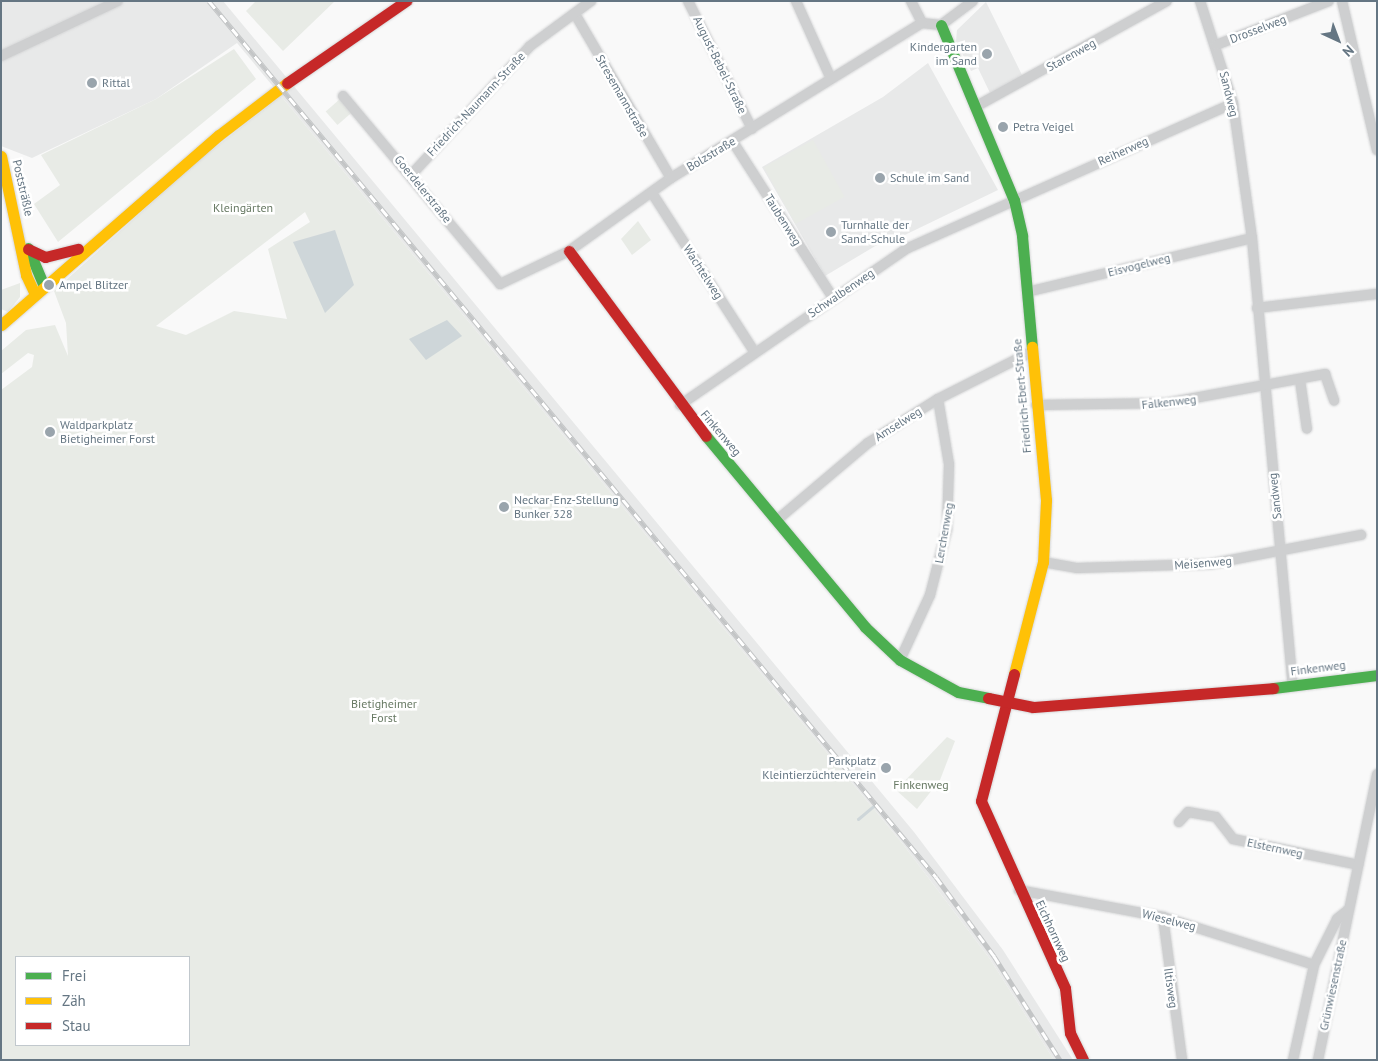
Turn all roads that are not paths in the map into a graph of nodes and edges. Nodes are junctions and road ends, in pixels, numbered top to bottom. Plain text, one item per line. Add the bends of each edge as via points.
1 (100, 1) edge
2 (118, 1) edge
3 (406, 1) edge
4 (591, 1) edge
5 (688, 1) edge
6 (796, 1) edge
7 (911, 1) edge
8 (972, 1) edge
9 (1168, 1) edge
10 (1200, 1) edge
11 (1329, 1) edge
12 (1342, 1) edge
13 (92, 10) junction
14 (575, 14) junction
15 (922, 23) junction
16 (941, 25) junction
17 (1216, 46) junction
18 (1, 56) edge
19 (831, 80) junction
20 (343, 96) dead end
21 (1233, 103) junction
22 (975, 107) junction
23 (752, 129) junction
24 (733, 142) junction
25 (1377, 150) edge
26 (1, 156) edge
27 (412, 174) junction
28 (1, 178) edge
29 (671, 178) junction
30 (9, 190) junction
31 (652, 193) junction
32 (1014, 200) junction
33 (17, 226) junction
34 (1252, 238) junction
35 (93, 241) junction
36 (28, 248) junction
37 (569, 251) junction
38 (500, 284) joint
39 (39, 290) junction
40 (1027, 292) junction
41 (1377, 294) edge
42 (833, 298) junction
43 (1256, 308) junction
44 (1, 324) edge
45 (754, 351) junction
46 (1033, 351) junction
47 (1300, 380) junction
48 (1264, 387) junction
49 (938, 399) junction
50 (1334, 400) dead end
51 (680, 405) junction
52 (1036, 406) junction
53 (1307, 429) dead end
54 (777, 520) junction
55 (1361, 535) dead end
56 (1282, 553) junction
57 (1043, 562) junction
58 (900, 660) junction
59 (1377, 675) edge
60 (1293, 685) junction
61 (1005, 704) junction
62 (1377, 774) edge
63 (986, 816) joint
64 (1179, 822) dead end
65 (1358, 865) junction
66 (1019, 890) junction
67 (1348, 910) junction
68 (1162, 917) junction
69 (1314, 965) junction
70 (1083, 1060) edge
71 (1182, 1060) edge
72 (1293, 1060) edge
73 (1318, 1060) edge

1 - 13 street
2 - 13 street
3 - 35 street via 324,56 219,135
4 - 14 street, Friedrich-Naumann-Straße
5 - 23 street, August-Bebel-Straße
6 - 19 street
7 - 15 street
8 - 16 street
9 - 22 street, Starenweg
10 - 17 street, Sandweg
11 - 17 street, Drosselweg
12 - 25 street
13 - 18 street
14 - 27 street, Friedrich-Naumann-Straße via 530,46
14 - 29 street, Stresemannstraße
15 - 16 street
15 - 19 street, Bolzstraße
16 - 22 street, Friedrich-Ebert-Straße
17 - 21 street, Sandweg
19 - 23 street, Bolzstraße
20 - 27 street, Goerdelerstraße
21 - 32 street, Reiherweg
21 - 34 street, Sandweg
22 - 32 street, Friedrich-Ebert-Straße
23 - 24 street, Bolzstraße
24 - 29 street, Bolzstraße
24 - 42 street, Taubenweg
26 - 30 street, Poststräßle
27 - 38 street, Goerdelerstraße
28 - 30 street
29 - 31 street, Bolzstraße
30 - 33 street, Poststräßle
31 - 37 street, Bolzstraße
31 - 45 street, Wachtelweg
32 - 40 street, Friedrich-Ebert-Straße
32 - 42 street, Schwalbenweg via 908,248
33 - 36 street, Poststräßle
33 - 39 street, Poststräßle via 26,275
34 - 40 street, Eisvogelweg
34 - 43 street, Sandweg
35 - 36 street via 54,257 41,256
35 - 39 street
36 - 39 street, Poststräßle
37 - 38 street, Bolzstraße
37 - 51 street, Finkenweg
39 - 44 street
40 - 46 street, Friedrich-Ebert-Straße
41 - 43 street
42 - 45 street, Schwalbenweg
43 - 48 street, Sandweg
45 - 51 street, Schwalbenweg
46 - 49 street, Amselweg
46 - 52 street, Friedrich-Ebert-Straße
47 - 48 street, Falkenweg
47 - 50 street, Falkenweg via 1325,374
47 - 53 street
48 - 52 street, Falkenweg via 1146,405
48 - 56 street, Sandweg
49 - 54 street, Amselweg via 868,443
49 - 58 street, Lerchenweg via 949,464 947,530 930,595
51 - 54 street, Finkenweg
52 - 57 street, Friedrich-Ebert-Straße via 1046,500
54 - 58 street, Finkenweg via 865,627
55 - 56 street, Meisenweg
56 - 57 street, Meisenweg via 1210,564 1077,568
56 - 60 street, Sandweg
57 - 61 street, Friedrich-Ebert-Straße
58 - 61 street, Finkenweg via 958,692
59 - 60 street, Finkenweg
60 - 61 street, Finkenweg via 1085,707
61 - 63 street, Friedrich-Ebert-Straße via 982,801
62 - 65 street, Grünwiesenstraße
63 - 66 street, Eichhornweg
64 - 65 street, Elsternweg via 1188,812 1216,817 1233,839
65 - 67 street, Grünwiesenstraße
66 - 68 street, Wieselweg
66 - 70 street, Eichhornweg via 1065,988 1070,1033
67 - 69 street, Grünwiesenstraße via 1337,919
67 - 73 street, Grünwiesenstraße
68 - 69 street, Wieselweg
68 - 71 street, Iltisweg
69 - 72 street, Grünwiesenstraße

